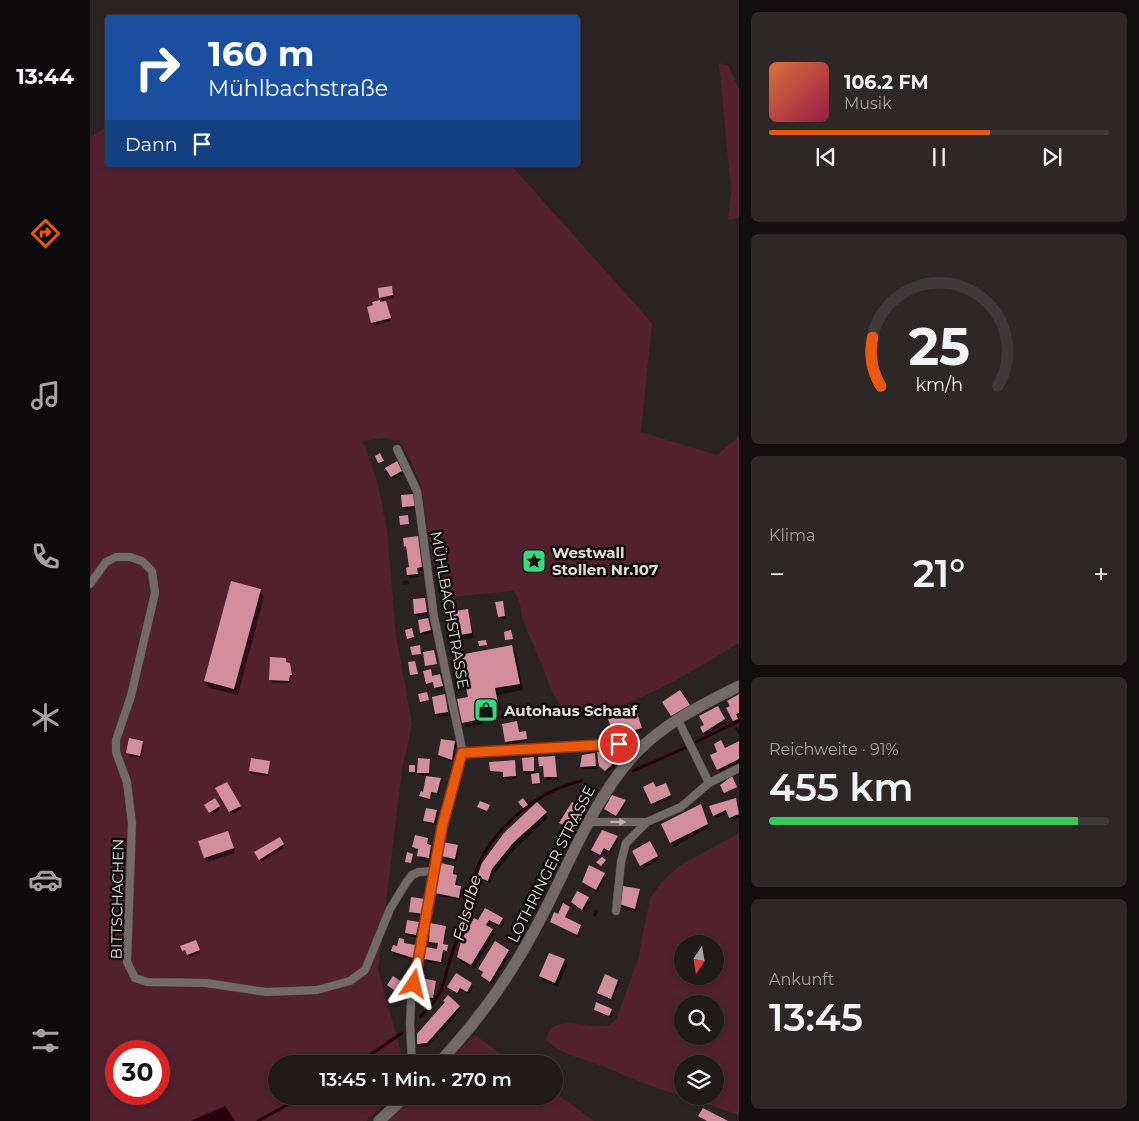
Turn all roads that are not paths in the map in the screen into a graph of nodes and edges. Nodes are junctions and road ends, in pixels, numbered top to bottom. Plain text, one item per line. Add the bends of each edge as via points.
1 (397, 450) dead end
2 (90, 584) edge
3 (739, 686) edge
4 (678, 720) junction
5 (462, 753) junction
6 (636, 753) junction
7 (739, 768) edge
8 (709, 783) junction
9 (589, 822) junction
10 (646, 822) junction
11 (434, 871) junction
12 (616, 911) dead end
13 (412, 1055) edge
14 (446, 1055) edge
15 (396, 1105) edge
16 (379, 1121) edge

1 - 5 street, MÜHLBACHSTRASSE via 418,491 434,617
2 - 11 street, BITTSCHACHEN via 106,562 116,557 130,558 142,560 152,571 156,593 132,696 116,740 116,752 127,782 132,823 127,962 135,978 147,982 206,983 266,992 317,990 350,981 365,970 390,909 412,875
3 - 4 main road, LOTHRINGER STRASSE
4 - 6 main road, LOTHRINGER STRASSE
4 - 8 street
5 - 6 street via 609,744 627,747
5 - 11 street via 446,806
6 - 9 main road, LOTHRINGER STRASSE via 605,791
7 - 8 street
8 - 10 street via 681,807
9 -> 10 street
9 - 14 main road, LOTHRINGER STRASSE via 502,986
10 - 12 street via 626,843
11 - 13 street via 410,1011
15 - 16 main road

